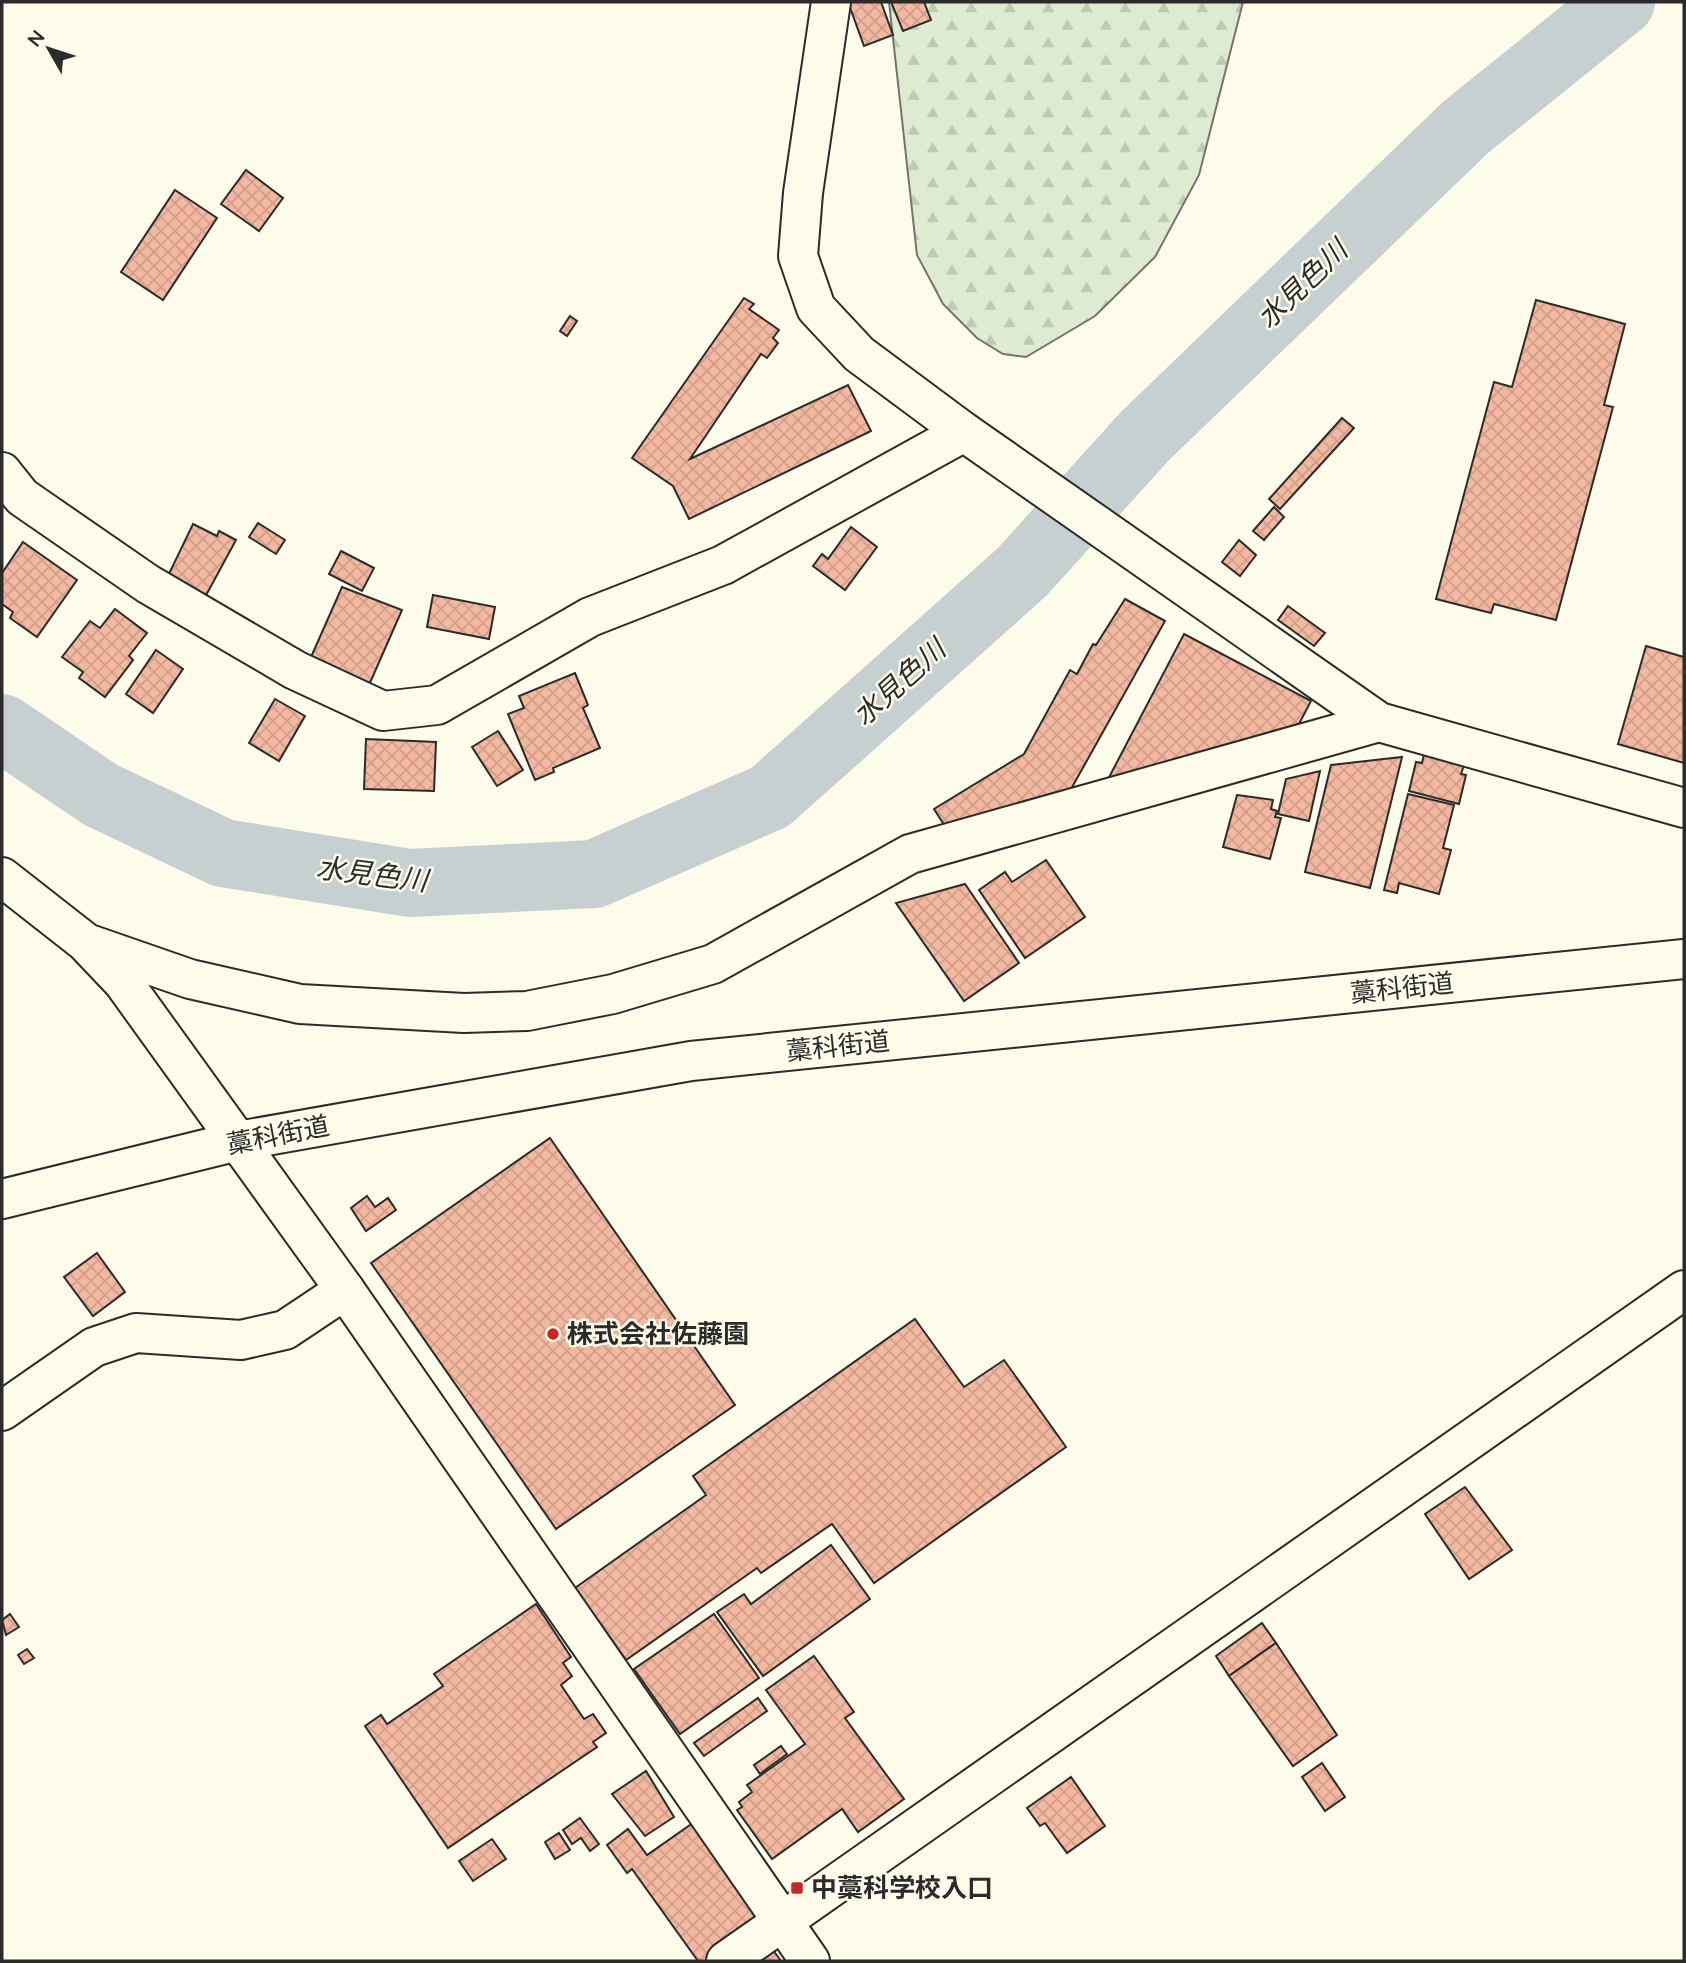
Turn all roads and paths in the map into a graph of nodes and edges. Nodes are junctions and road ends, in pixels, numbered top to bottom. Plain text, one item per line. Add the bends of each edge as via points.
1 (831, 2) edge
2 (964, 432) junction
3 (2, 472) edge
4 (1379, 722) junction
5 (1684, 808) edge
6 (2, 877) edge
7 (85, 942) junction
8 (1684, 958) edge
9 (238, 1141) junction
10 (2, 1199) edge
11 (345, 1290) junction
12 (1684, 1290) edge
13 (2, 1411) edge
14 (783, 1922) junction
15 (726, 1961) edge
16 (810, 1961) edge

1 - 2 main road via 798,256 816,308 859,354
2 - 3 main road via 723,565 590,617 437,705 383,711 295,670 148,584 22,497
2 - 4 main road
4 - 5 main road
4 - 7 main road via 910,854 713,964 613,994 527,1011 464,1013 300,1004 190,979
6 - 7 main road
7 - 9 main road via 123,982
8 - 9 main road, 藁科街道 via 691,1061
9 - 10 main road, 藁科街道
9 - 11 main road
11 - 13 main road via 285,1330 241,1340 136,1333 94,1347
11 - 14 main road
12 - 14 main road
14 - 15 main road
14 - 16 main road

